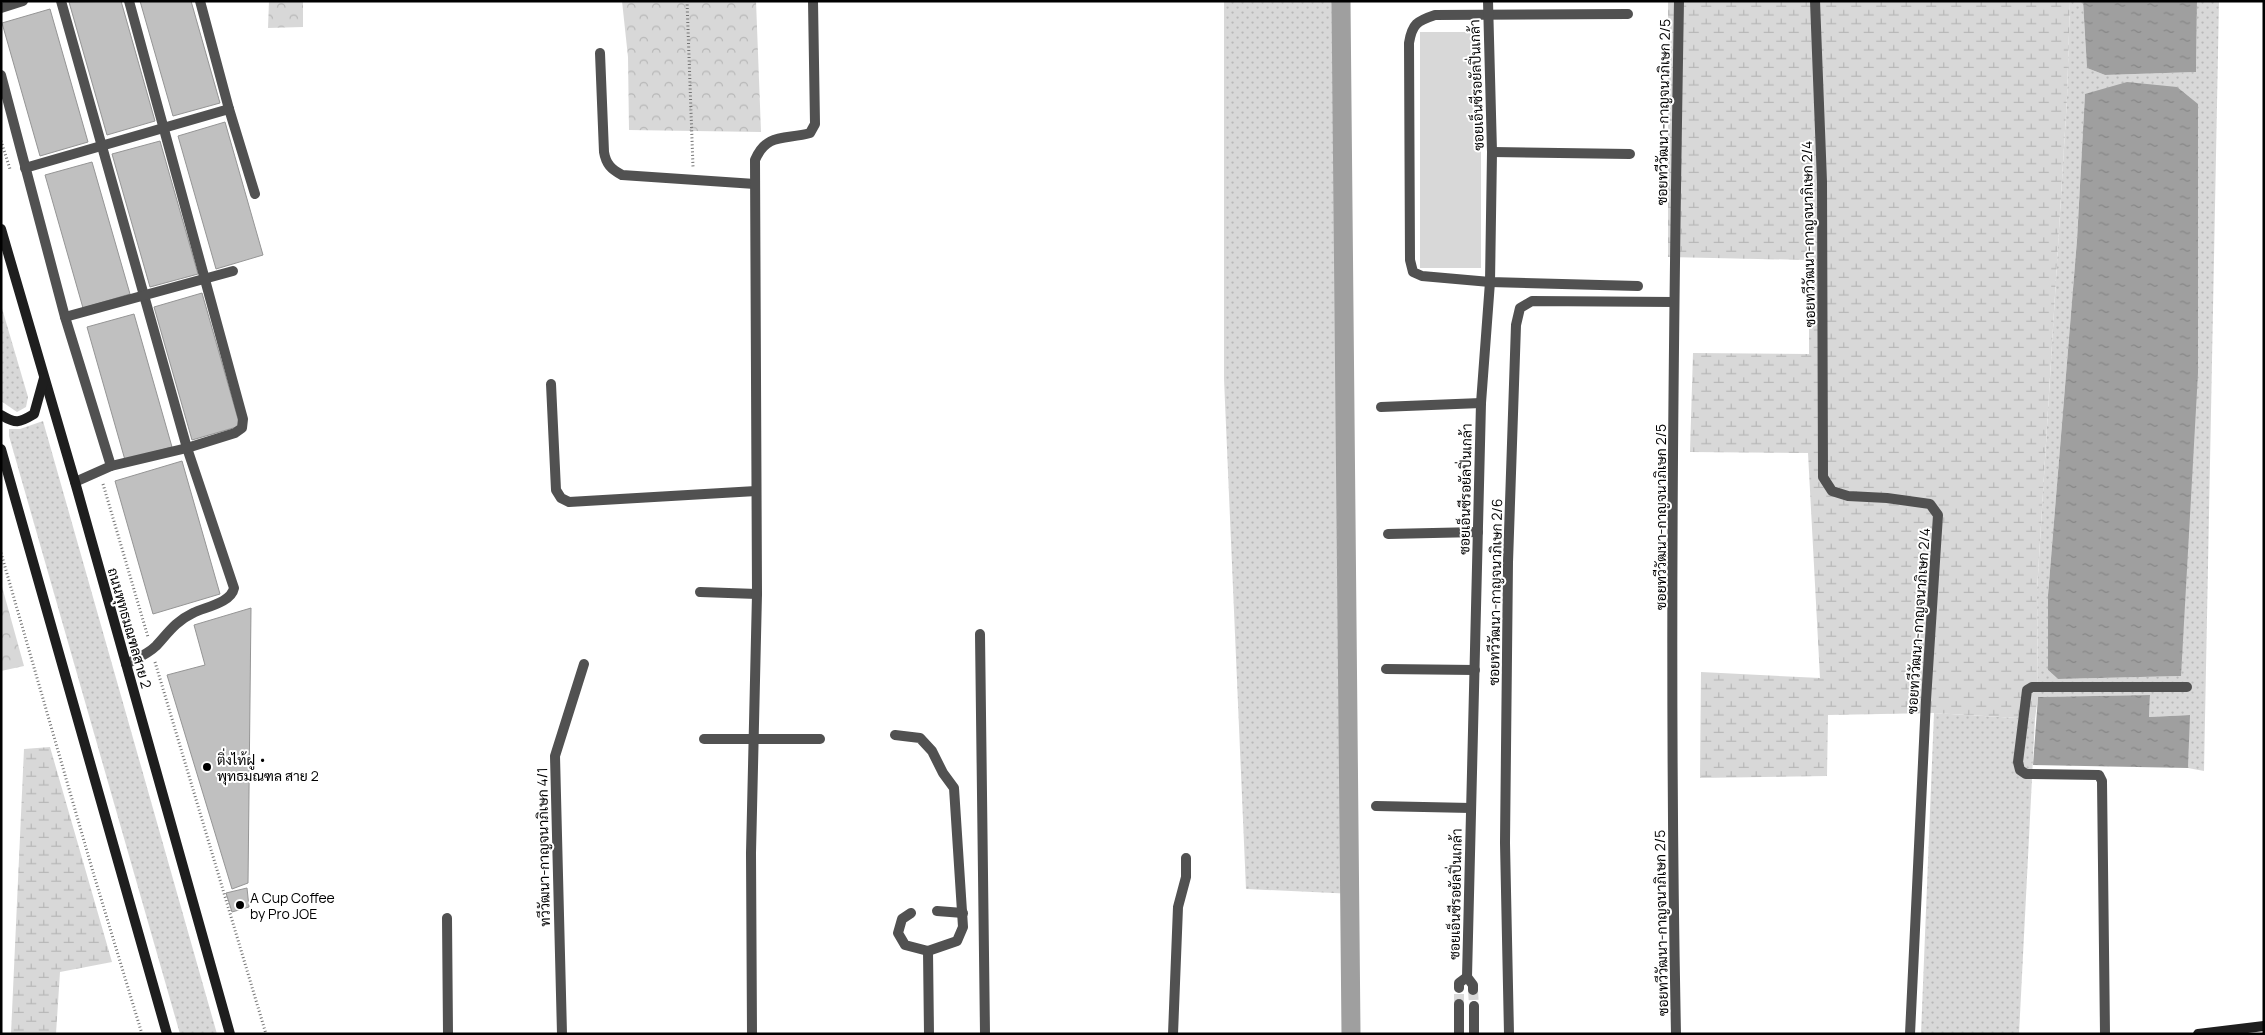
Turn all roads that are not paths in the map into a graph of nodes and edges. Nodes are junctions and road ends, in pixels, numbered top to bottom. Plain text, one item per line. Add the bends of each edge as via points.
1 (24, 1) edge
2 (61, 1) edge
3 (129, 1) edge
4 (200, 1) edge
5 (813, 1) edge
6 (1488, 1) edge
7 (1679, 1) edge
8 (1815, 1) edge
9 (1, 8) edge
10 (1628, 14) dead end
11 (1488, 16) junction
12 (600, 53) dead end
13 (1, 75) edge
14 (229, 109) junction
15 (164, 127) junction
16 (103, 145) junction
17 (1492, 152) junction
18 (1630, 154) dead end
19 (25, 168) junction
20 (755, 184) junction
21 (255, 194) dead end
22 (1, 230) edge
23 (232, 271) dead end
24 (204, 279) junction
25 (1490, 282) junction
26 (1638, 286) dead end
27 (143, 296) junction
28 (1674, 302) junction
29 (65, 317) junction
30 (44, 377) junction
31 (551, 384) dead end
32 (1481, 403) junction
33 (1381, 407) dead end
34 (1, 415) edge
35 (187, 448) junction
36 (1, 449) edge
37 (110, 466) junction
38 (75, 482) junction
39 (756, 491) junction
40 (1478, 532) junction
41 (1388, 534) dead end
42 (700, 592) dead end
43 (757, 594) junction
44 (980, 634) dead end
45 (126, 664) junction
46 (584, 664) dead end
47 (1386, 669) dead end
48 (1475, 670) junction
49 (2187, 687) dead end
50 (895, 735) dead end
51 (754, 737) junction
52 (704, 739) dead end
53 (820, 739) dead end
54 (1376, 806) dead end
55 (1471, 808) junction
56 (1186, 858) dead end
57 (937, 911) dead end
58 (911, 913) dead end
59 (963, 913) junction
60 (447, 918) dead end
61 (928, 951) junction
62 (1467, 977) junction
63 (1459, 988) tunnel mouth
64 (1474, 990) tunnel mouth
65 (1459, 1004) tunnel mouth
66 (1474, 1006) tunnel mouth
67 (2264, 1026) edge
68 (167, 1034) edge
69 (230, 1034) edge
70 (448, 1034) edge
71 (562, 1034) edge
72 (752, 1034) edge
73 (929, 1034) edge
74 (985, 1034) edge
75 (1173, 1034) edge
76 (1459, 1034) edge
77 (1474, 1034) edge
78 (1509, 1034) edge
79 (1676, 1034) edge
80 (1910, 1034) edge
81 (2105, 1034) edge
82 (2198, 1034) edge

1 - 9 street
2 - 16 street
3 - 15 street
4 - 14 street
5 - 20 street via 815,124 810,132 774,139 765,144 756,160
6 - 11 street, ซอยเอ็นซีรอยัลปิ่นเกล้า
7 - 28 street, ซอยทวีวัฒนา-กาญจนาภิเษก 2/5
8 - 80 street, ซอยทวีวัฒนา-กาญจนาภิเษก 2/4 via 1822,182 1823,477 1832,491 1840,494 1930,504 1938,515
10 - 11 street
11 - 17 street, ซอยเอ็นซีรอยัลปิ่นเกล้า
11 - 25 street via 1435,15 1419,20 1411,32 1410,260 1413,272 1422,276
12 - 20 street via 604,152 609,166 622,175
13 - 19 street
14 - 15 street
14 - 21 street
15 - 16 street
15 - 24 street
16 - 19 street
16 - 27 street
17 - 18 street
17 - 25 street, ซอยเอ็นซีรอยัลปิ่นเกล้า
19 - 29 street
20 - 39 street
22 - 30 main road, ถนนพุทธมณฑลสาย 2
23 - 24 street
24 - 27 street
24 - 35 street via 242,428
25 - 26 street
25 - 32 street, ซอยเอ็นซีรอยัลปิ่นเกล้า
27 - 29 street
27 - 35 street
28 - 78 street, ซอยทวีวัฒนา-กาญจนาภิเษก 2/6 via 1532,301 1520,308 1516,325 1507,582 1505,843
28 - 79 street, ซอยทวีวัฒนา-กาญจนาภิเษก 2/5 via 1673,885
29 - 37 street
30 - 34 main road via 34,414 23,421 12,422
30 - 38 main road, ถนนพุทธมณฑลสาย 2
31 - 39 street via 556,490 561,498 569,502
32 - 33 street
32 - 40 street, ซอยเอ็นซีรอยัลปิ่นเกล้า
35 - 37 street
35 - 45 street via 233,593 178,622 152,649
36 - 68 main road
37 - 38 street
38 - 45 main road, ถนนพุทธมณฑลสาย 2
39 - 43 street
40 - 41 street
40 - 48 street, ซอยเอ็นซีรอยัลปิ่นเกล้า
42 - 43 street
43 - 51 street
44 - 74 street
45 - 69 main road, ถนนพุทธมณฑลสาย 2
46 - 71 street, ทวีวัฒนา-กาญจนาภิเษก 4/1 via 555,756
47 - 48 street
48 - 55 street, ซอยเอ็นซีรอยัลปิ่นเกล้า
49 - 81 street via 2032,687 2027,690 2018,762 2020,770 2026,774 2099,775 2102,781
50 - 59 street via 920,738 932,751 954,788
51 - 52 street
51 - 53 street
51 - 72 street
54 - 55 street
55 - 62 street, ซอยเอ็นซีรอยัลปิ่นเกล้า
56 - 75 street via 1186,877 1178,907
57 - 59 street
58 - 61 street via 902,919 898,933 905,944
59 - 61 street via 964,927 957,941
60 - 70 street
61 - 73 street
62 - 63 street, ซอยเอ็นซีรอยัลปิ่นเกล้า via 1459,983
62 - 64 street, ซอยเอ็นซีรอยัลปิ่นเกล้า
65 - 76 street
66 - 77 street
67 - 82 main road

